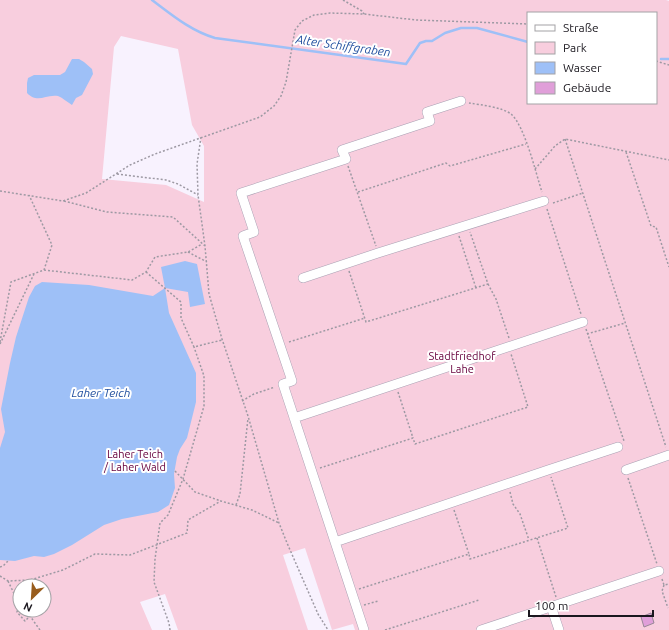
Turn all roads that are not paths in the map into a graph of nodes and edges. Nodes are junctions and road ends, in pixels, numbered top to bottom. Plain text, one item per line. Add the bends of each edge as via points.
1 (461, 101) dead end
2 (548, 202) road end
3 (303, 278) dead end
4 (583, 322) dead end
5 (294, 418) junction
6 (618, 448) dead end
7 (669, 455) edge
8 (626, 470) dead end
9 (335, 542) junction
10 (659, 571) dead end
11 (555, 605) junction
12 (364, 630) edge
13 (481, 630) edge
14 (559, 630) edge

1 - 5 lane via 427,112 430,121 342,150 346,159 241,193 254,232 243,236 292,381 283,384
2 - 3 lane via 456,228
4 - 5 lane
5 - 9 lane
6 - 9 lane
7 - 8 lane
9 - 12 lane
10 - 11 lane
11 - 13 lane
11 - 14 lane

